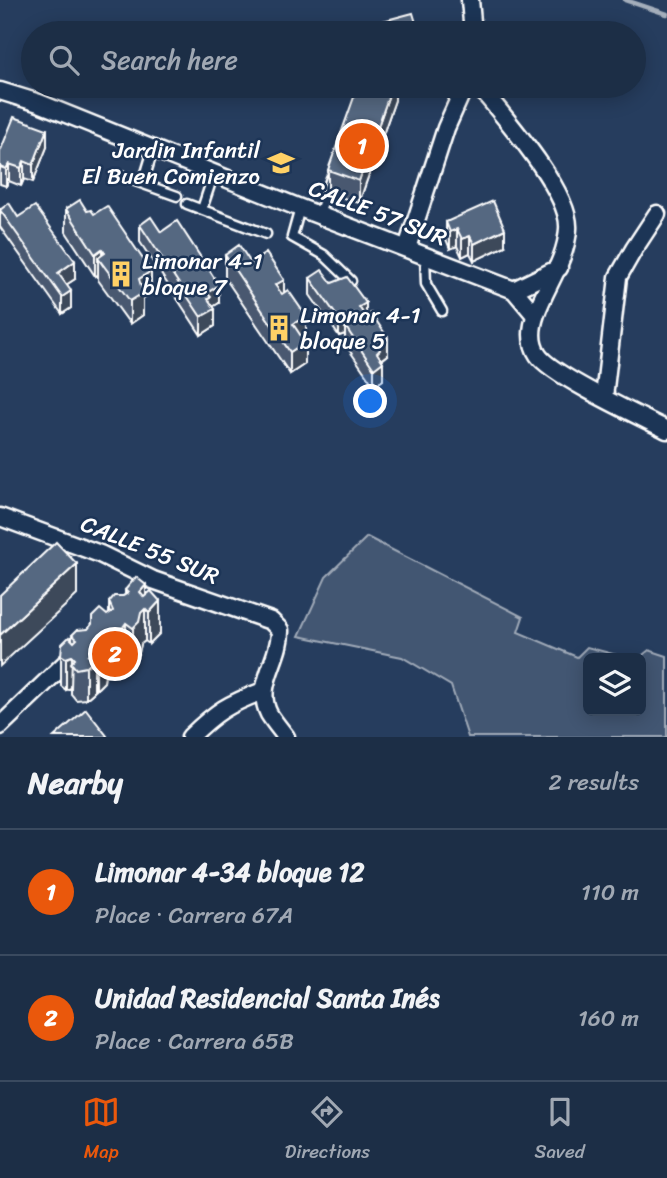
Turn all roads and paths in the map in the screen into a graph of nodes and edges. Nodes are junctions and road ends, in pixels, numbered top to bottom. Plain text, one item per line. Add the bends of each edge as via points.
1 (470, 0) edge
2 (472, 21) edge
3 (0, 91) edge
4 (21, 97) edge
5 (23, 98) edge
6 (459, 98) edge
7 (489, 98) edge
8 (153, 150) junction
9 (334, 170) edge
10 (214, 173) junction
11 (118, 175) dead end
12 (143, 183) junction
13 (177, 196) dead end
14 (187, 204) dead end
15 (300, 208) junction
16 (202, 209) junction
17 (657, 214) dead end
18 (319, 215) junction
19 (266, 234) dead end
20 (407, 248) junction
21 (425, 255) junction
22 (559, 268) junction
23 (351, 281) edge
24 (514, 290) junction
25 (442, 312) dead end
26 (535, 315) junction
27 (604, 397) junction
28 (667, 430) edge
29 (0, 517) edge
30 (86, 644) edge
31 (263, 691) junction
32 (0, 726) edge
33 (190, 737) edge
34 (286, 737) edge

1 - 2 street
3 - 4 street, CALLE 57 SUR
5 - 8 street, CALLE 57 SUR
6 - 20 street
7 - 22 street via 526,143 562,204 569,228
8 - 10 street, CALLE 57 SUR
8 - 12 lane
9 - 18 lane
10 - 15 street, CALLE 57 SUR
10 - 16 lane
11 - 12 lane
12 - 13 lane
14 - 16 lane
15 - 18 street, CALLE 57 SUR
15 - 23 lane via 292,237 324,255
16 - 19 lane
17 - 27 street via 618,278
18 - 20 street, CALLE 57 SUR
20 - 21 street, CALLE 57 SUR
21 - 24 street, CALLE 57 SUR
21 - 25 lane via 426,284
22 - 24 street
22 - 26 street
24 - 26 street, CALLE 57 SUR
26 - 27 street via 531,340 544,363
27 - 28 street
29 - 31 street, CALLE 55 SUR via 100,554 148,585 271,621 280,630 280,642
30 - 32 street
31 - 33 street via 217,712
31 - 34 street via 268,712

